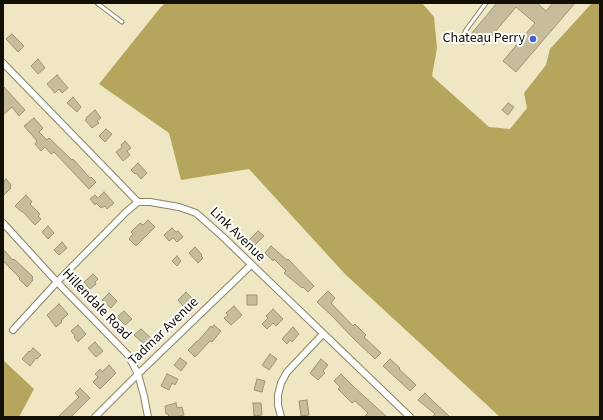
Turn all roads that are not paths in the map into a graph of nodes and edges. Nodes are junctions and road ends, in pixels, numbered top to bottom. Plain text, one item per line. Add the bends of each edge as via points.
1 (97, 3) edge
2 (486, 3) edge
3 (122, 22) dead end
4 (463, 42) dead end
5 (3, 63) edge
6 (138, 202) junction
7 (3, 223) edge
8 (251, 265) junction
9 (57, 282) junction
10 (13, 330) dead end
11 (323, 334) junction
12 (138, 374) junction
13 (95, 417) edge
14 (148, 417) edge
15 (282, 417) edge
16 (410, 417) edge

1 - 3 lane
2 - 4 lane via 466,30
5 - 6 street
6 - 8 street, Link Avenue via 179,207 196,213
6 - 9 street
7 - 9 street, Hillendale Road
8 - 11 street, Link Avenue
8 - 12 street, Tadmar Avenue
9 - 10 street
9 - 12 street, Hillendale Road via 128,356
11 - 15 street via 287,372 281,383 278,405
11 - 16 street, Link Avenue
12 - 13 street, Tadmar Avenue
12 - 14 street, Hillendale Road

